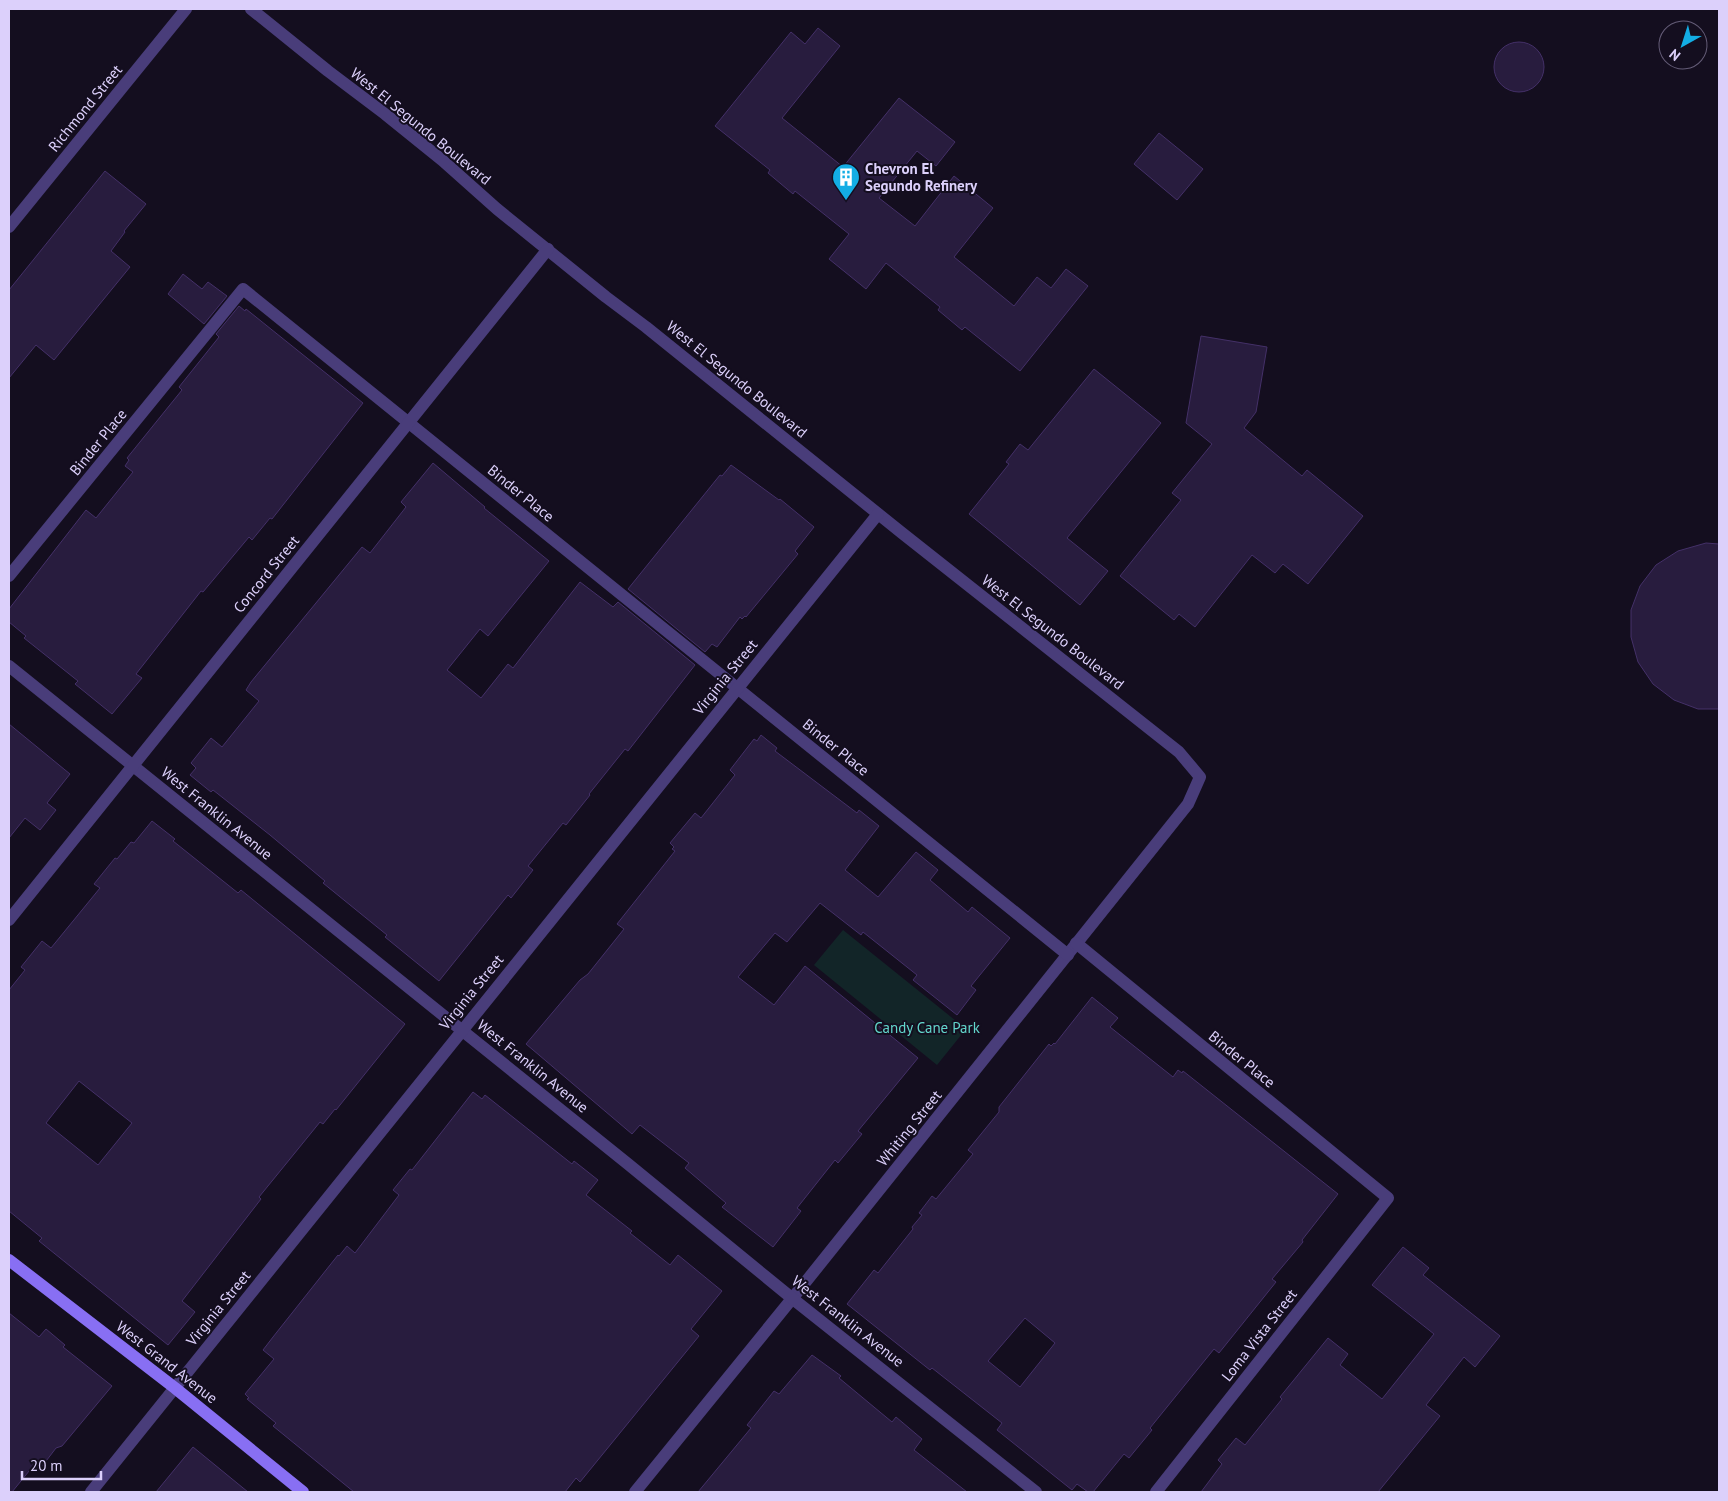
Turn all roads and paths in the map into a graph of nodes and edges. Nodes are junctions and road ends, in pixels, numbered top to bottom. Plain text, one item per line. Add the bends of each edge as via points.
1 (186, 9) edge
2 (251, 9) edge
3 (9, 228) edge
4 (548, 249) junction
5 (409, 423) junction
6 (878, 514) junction
7 (9, 576) edge
8 (9, 666) edge
9 (737, 688) junction
10 (132, 765) junction
11 (1200, 777) joint
12 (9, 920) edge
13 (1076, 944) junction
14 (1068, 955) junction
15 (462, 1030) junction
16 (1388, 1198) joint
17 (9, 1260) edge
18 (793, 1299) junction
19 (175, 1388) junction
20 (91, 1492) edge
21 (303, 1492) edge
22 (635, 1492) edge
23 (1036, 1492) edge
24 (1156, 1492) edge

1 - 3 street, Richmond Street
2 - 4 street, West El Segundo Boulevard
4 - 5 street, Concord Street
4 - 6 street, West El Segundo Boulevard
5 - 7 street, Binder Place via 243,289
5 - 9 street, Binder Place
5 - 10 street, Concord Street
6 - 9 street, Virginia Street
6 - 11 street, West El Segundo Boulevard via 1179,752
8 - 10 street, West Franklin Avenue
9 - 14 street, Binder Place
9 - 15 street, Virginia Street
10 - 12 street, Concord Street
10 - 15 street, West Franklin Avenue
11 - 13 street, Whiting Street via 1188,804
13 - 14 street, Whiting Street
13 - 16 street, Binder Place
14 - 18 street, Whiting Street
15 - 18 street, West Franklin Avenue
15 - 19 street, Virginia Street
16 - 24 street, Loma Vista Street
17 - 19 main road, West Grand Avenue
18 - 22 street, Whiting Street
18 - 23 street, West Franklin Avenue
19 - 20 street, Virginia Street
19 - 21 main road, West Grand Avenue

